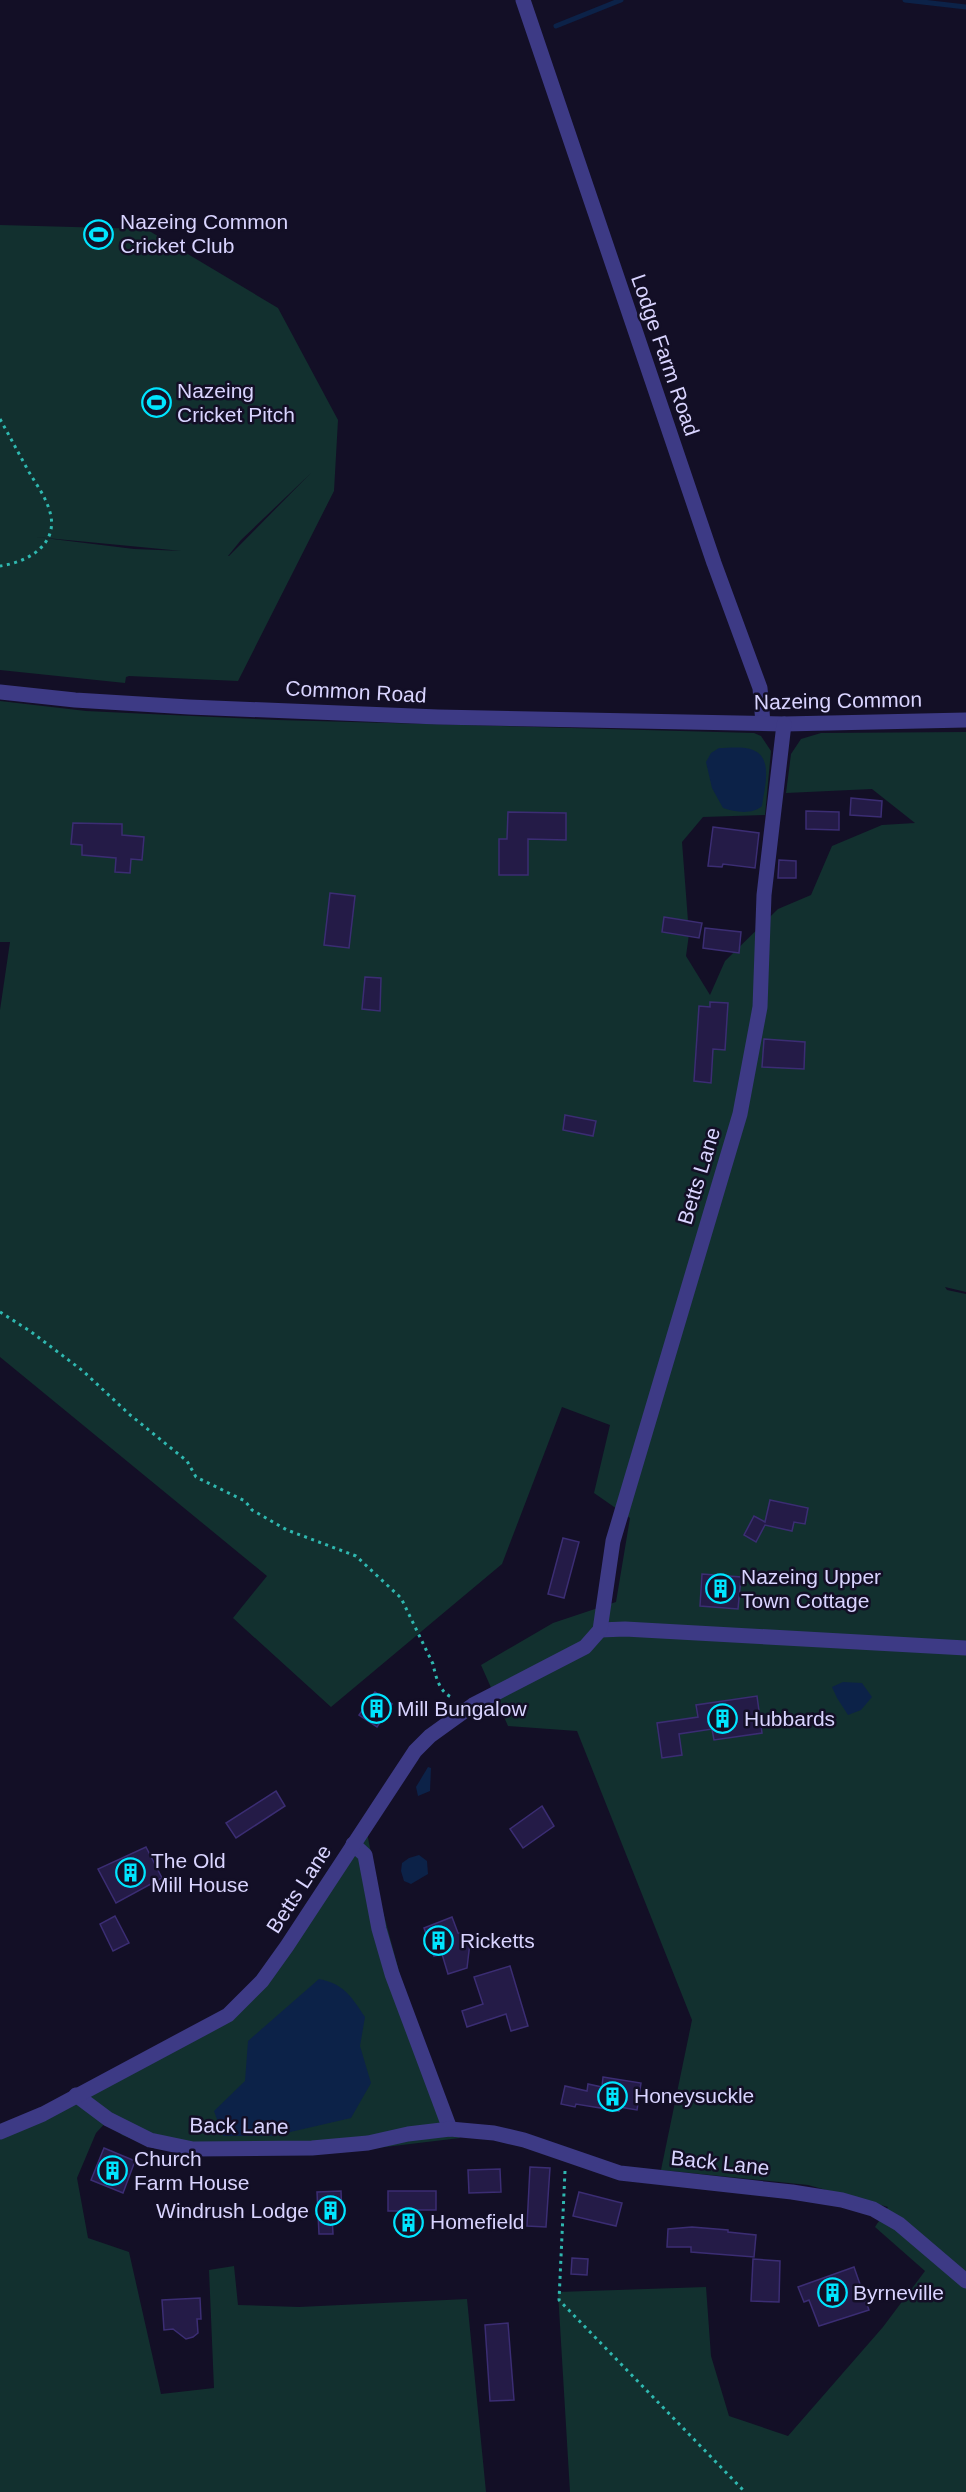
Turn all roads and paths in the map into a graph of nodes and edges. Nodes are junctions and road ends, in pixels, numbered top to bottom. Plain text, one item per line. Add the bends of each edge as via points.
1 (523, 0) edge
2 (0, 419) edge
3 (0, 566) edge
4 (0, 692) edge
5 (966, 720) edge
6 (710, 723) joint
7 (764, 723) junction
8 (784, 724) junction
9 (0, 1312) edge
10 (600, 1630) junction
11 (966, 1648) edge
12 (473, 1705) junction
13 (353, 1844) junction
14 (76, 2095) junction
15 (450, 2129) junction
16 (0, 2132) edge
17 (566, 2155) junction
18 (966, 2281) edge
19 (745, 2492) edge

1 - 7 street, Lodge Farm Road via 760,688
2 - 3 path via 50,510 52,529 49,540 35,554 16,564
4 - 6 street, Common Road via 75,700 438,717
5 - 8 street, Nazeing Common
6 - 7 street, Nazeing Common
7 - 8 street, Nazeing Common
8 - 10 street, Betts Lane via 764,895 760,1007 740,1114 613,1540
9 - 12 path via 83,1371 187,1461 196,1477 245,1501 252,1510 287,1530 356,1556 401,1598 447,1696
10 - 11 street
10 - 12 street, Betts Lane via 585,1647
12 - 13 street, Betts Lane via 415,1751
13 - 14 street, Betts Lane via 262,1981 228,2015
13 - 15 street via 365,1855 392,1974
14 - 15 street, Back Lane via 108,2119 150,2140 193,2150 312,2148
14 - 16 street, Betts Lane
15 - 17 street, Back Lane via 494,2133
17 - 18 street, Back Lane via 620,2173 792,2192 873,2209 899,2224
17 - 19 path via 559,2300

